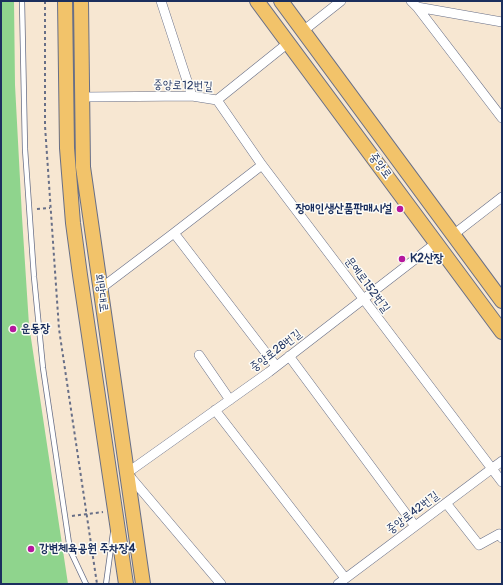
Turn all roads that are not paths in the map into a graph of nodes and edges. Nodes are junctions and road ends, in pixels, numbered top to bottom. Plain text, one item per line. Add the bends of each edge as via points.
1 (22, 1) edge
2 (65, 1) edge
3 (81, 1) edge
4 (161, 1) edge
5 (257, 1) edge
6 (281, 1) edge
7 (341, 1) edge
8 (414, 4) edge
9 (502, 22) edge
10 (303, 31) junction
11 (288, 44) junction
12 (192, 96) junction
13 (82, 97) junction
14 (216, 100) junction
15 (502, 118) edge
16 (262, 166) junction
17 (502, 197) edge
18 (174, 233) junction
19 (453, 235) junction
20 (436, 243) junction
21 (100, 289) junction
22 (363, 299) junction
23 (502, 301) edge
24 (502, 332) edge
25 (199, 354) dead end
26 (289, 356) junction
27 (276, 366) junction
28 (230, 400) junction
29 (214, 410) junction
30 (502, 461) edge
31 (492, 468) junction
32 (127, 473) junction
33 (502, 482) edge
34 (446, 503) junction
35 (111, 511) junction
36 (415, 526) junction
37 (502, 538) edge
38 (342, 581) edge
39 (86, 584) edge
40 (106, 584) edge
41 (126, 584) edge
42 (143, 584) edge
43 (221, 584) edge

1 - 39 lane via 28,209 43,368 70,550
2 - 35 main road, 희망대로 via 67,148 80,275
3 - 13 main road, 희망대로
4 - 12 street
5 - 11 main road, 중앙로
6 - 10 main road, 중앙로
7 - 10 street
8 - 9 street
8 - 15 street
10 - 19 main road, 중앙로
11 - 14 street, 중앙로12번길
11 - 20 main road, 중앙로
12 - 13 street, 중앙로12번길
12 - 14 street, 중앙로12번길
13 - 21 main road, 희망대로 via 82,167
14 - 16 street, 문예로152번길
16 - 18 street
16 - 22 street, 문예로152번길
17 - 19 street
18 - 21 street
18 - 27 street
19 - 23 main road, 중앙로
20 - 22 street, 중앙로28번길
20 - 24 main road, 중앙로
21 - 32 main road, 희망대로
22 - 26 street, 중앙로28번길
22 - 31 street, 문예로152번길
25 - 28 street
26 - 27 street, 중앙로28번길
26 - 36 street
27 - 28 street, 중앙로28번길
28 - 29 street, 중앙로28번길
29 - 32 street, 중앙로28번길
29 - 38 street
30 - 31 street, 중앙로42번길
31 - 33 street, 문예로152번길
31 - 34 street, 중앙로42번길
32 - 42 main road, 희망대로
32 - 43 street
34 - 36 street, 중앙로42번길
34 - 37 street via 479,545 499,534
35 - 40 lane
35 - 41 main road, 희망대로
36 - 38 street, 중앙로42번길

